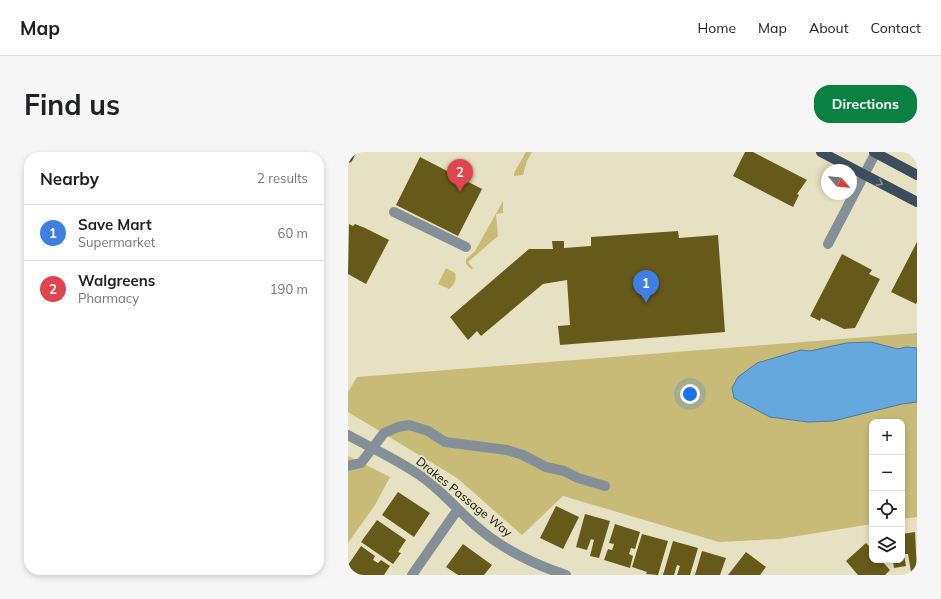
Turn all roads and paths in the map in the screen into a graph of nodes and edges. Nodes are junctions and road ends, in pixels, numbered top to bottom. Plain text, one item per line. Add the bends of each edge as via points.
1 (351, 152) edge
2 (821, 152) edge
3 (875, 152) edge
4 (348, 158) edge
5 (864, 174) junction
6 (917, 175) edge
7 (917, 202) edge
8 (394, 212) dead end
9 (828, 244) dead end
10 (466, 247) dead end
11 (348, 435) edge
12 (373, 448) junction
13 (348, 466) edge
14 (605, 486) dead end
15 (458, 509) junction
16 (412, 575) edge
17 (566, 575) edge

1 - 4 main road
2 - 5 main road
3 - 5 street
3 - 6 main road
5 -> 7 main road
5 - 9 street
8 - 10 street
11 - 12 street, Drakes Passage Way
12 - 13 street via 362,463
12 - 14 street via 384,433 409,425 424,429 445,442 507,450 546,467
12 - 15 street, Drakes Passage Way via 406,466
15 - 16 street
15 - 17 street, Drakes Passage Way via 497,542 543,568

